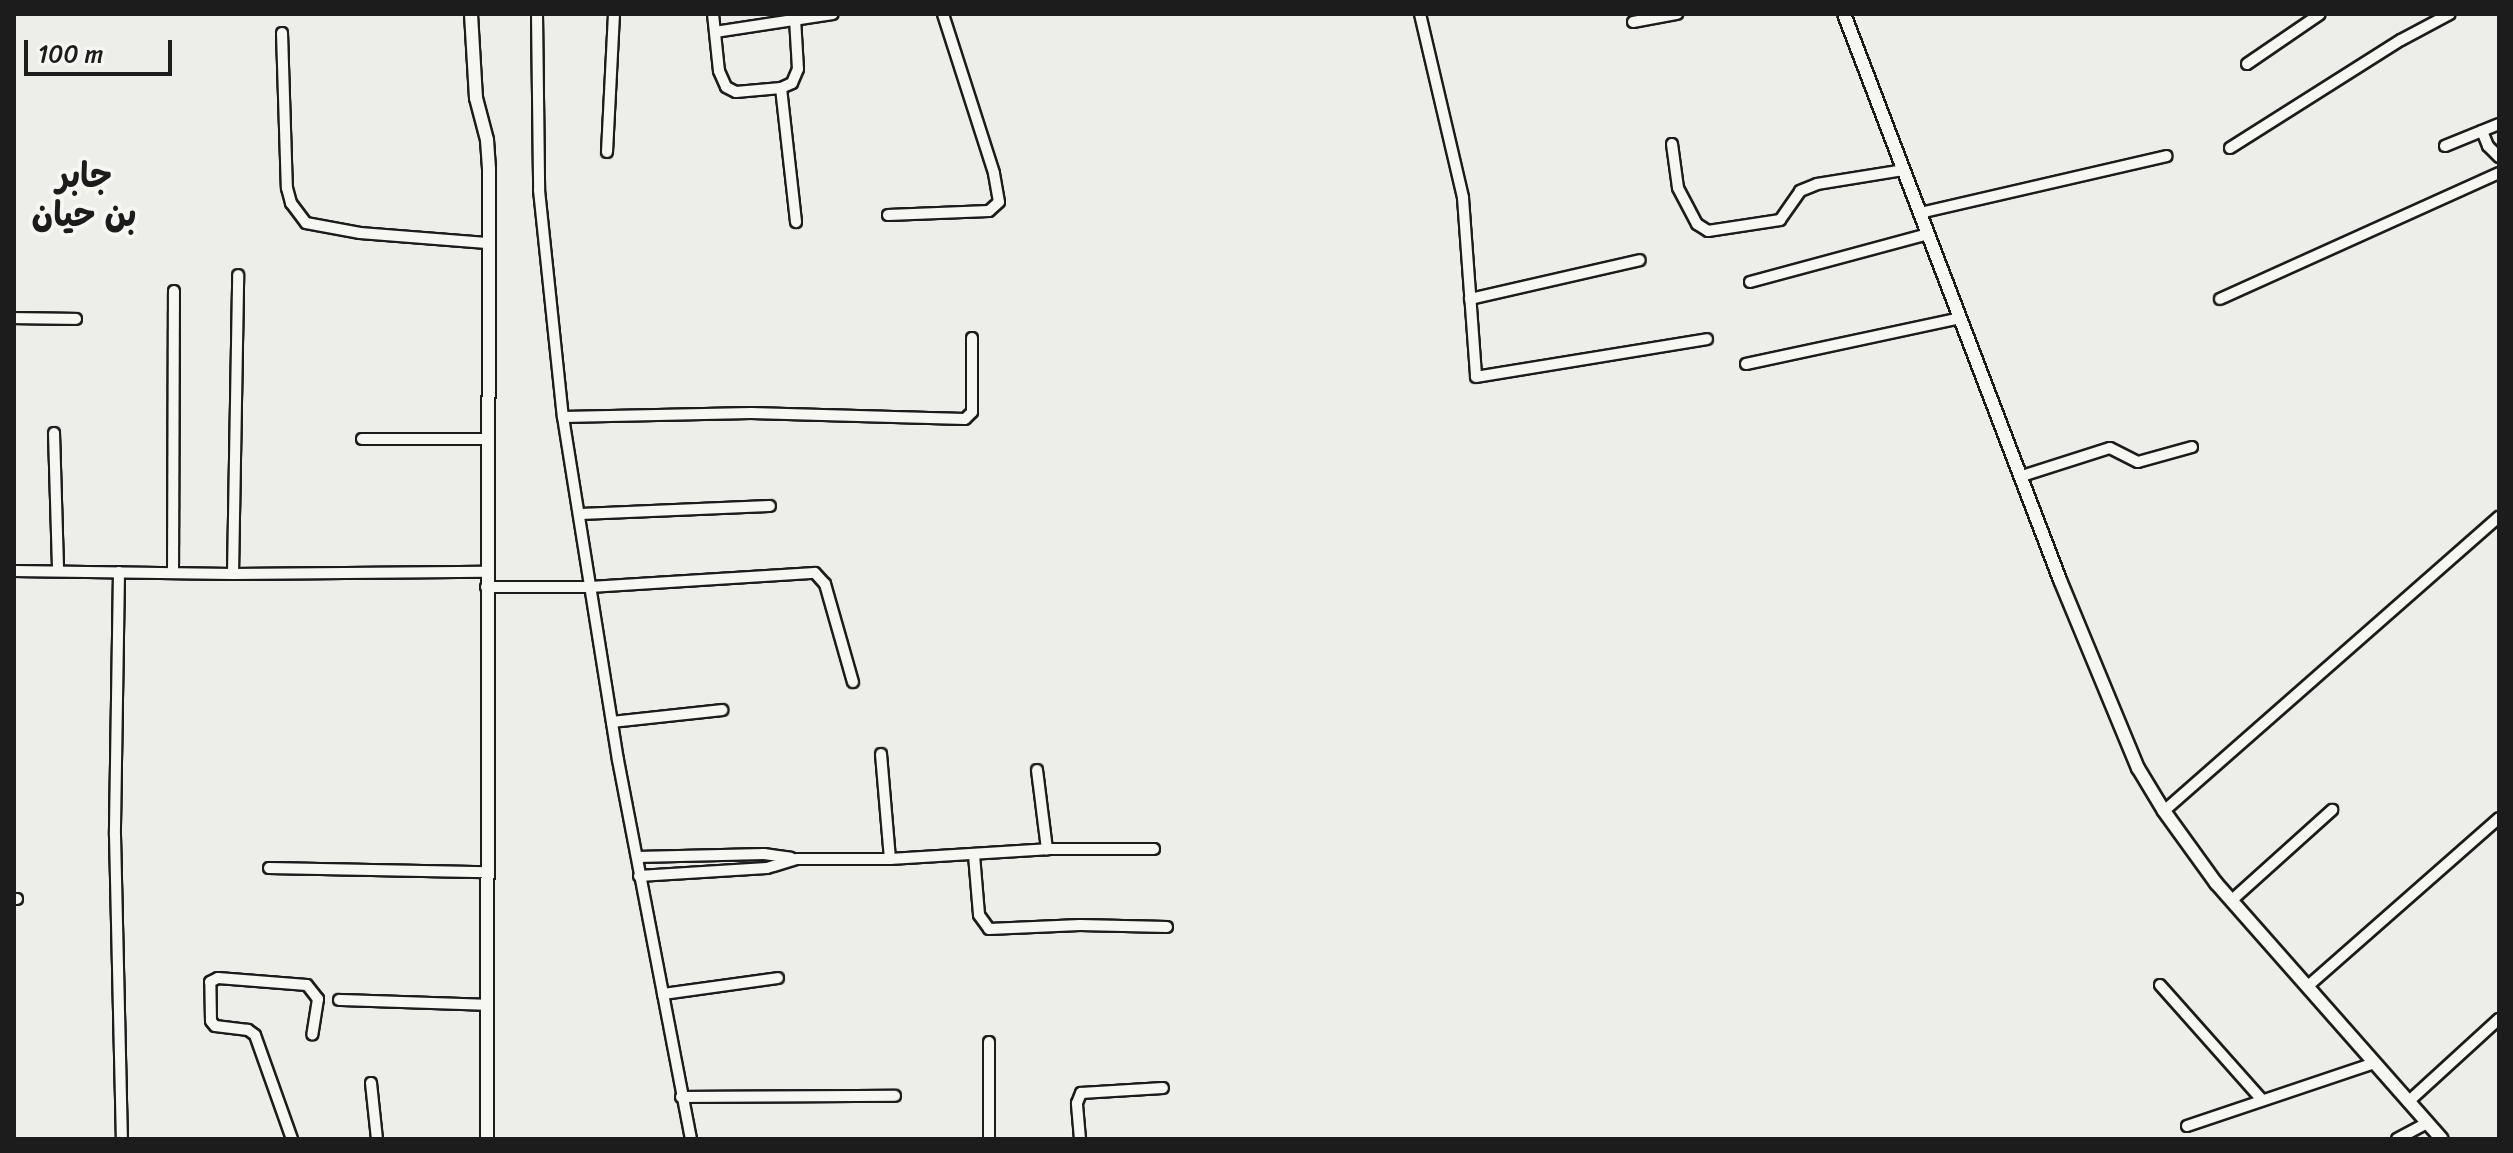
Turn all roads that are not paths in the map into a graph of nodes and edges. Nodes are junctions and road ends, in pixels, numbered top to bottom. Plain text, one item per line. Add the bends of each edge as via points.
1 (471, 14) edge
2 (537, 14) edge
3 (614, 14) edge
4 (713, 14) edge
5 (833, 14) edge
6 (943, 14) edge
7 (1420, 14) edge
8 (1677, 14) edge
9 (1844, 14) edge
10 (2320, 14) edge
11 (2450, 14) edge
12 (795, 19) junction
13 (1633, 22) dead end
14 (715, 32) junction
15 (282, 33) dead end
16 (2247, 64) dead end
17 (781, 88) junction
18 (2499, 124) edge
19 (2482, 131) junction
20 (1672, 144) dead end
21 (2445, 146) dead end
22 (2230, 148) dead end
23 (607, 152) dead end
24 (2167, 156) dead end
25 (2499, 157) edge
26 (1903, 170) junction
27 (2499, 173) edge
28 (1920, 213) junction
29 (888, 215) dead end
30 (796, 222) dead end
31 (1928, 234) junction
32 (487, 243) junction
33 (1640, 260) dead end
34 (238, 275) dead end
35 (1750, 282) dead end
36 (174, 291) dead end
37 (1470, 299) junction
38 (2220, 299) dead end
39 (14, 318) edge
40 (1960, 318) junction
41 (76, 319) dead end
42 (972, 338) dead end
43 (1707, 339) dead end
44 (1746, 364) dead end
45 (563, 417) junction
46 (54, 433) dead end
47 (362, 439) dead end
48 (487, 439) junction
49 (2192, 447) dead end
50 (2022, 476) junction
51 (770, 506) dead end
52 (580, 514) junction
53 (2499, 517) edge
54 (14, 571) edge
55 (58, 571) junction
56 (119, 572) junction
57 (173, 572) junction
58 (486, 572) junction
59 (233, 574) junction
60 (486, 587) junction
61 (590, 587) junction
62 (853, 682) dead end
63 (722, 710) dead end
64 (612, 722) junction
65 (881, 754) dead end
66 (1037, 770) dead end
67 (2332, 810) dead end
68 (2164, 811) junction
69 (2499, 818) edge
70 (1047, 849) junction
71 (1154, 849) dead end
72 (974, 855) junction
73 (637, 857) junction
74 (797, 859) junction
75 (890, 859) junction
76 (269, 868) dead end
77 (487, 872) junction
78 (639, 876) junction
79 (2232, 900) junction
80 (1167, 927) dead end
81 (778, 978) dead end
82 (2160, 985) dead end
83 (2308, 986) junction
84 (663, 994) junction
85 (339, 1000) dead end
86 (487, 1005) junction
87 (2499, 1019) edge
88 (312, 1035) dead end
89 (989, 1042) dead end
90 (2374, 1063) junction
91 (371, 1083) dead end
92 (1163, 1088) dead end
93 (895, 1096) dead end
94 (681, 1097) junction
95 (2262, 1100) junction
96 (2408, 1102) junction
97 (2427, 1123) junction
98 (2187, 1126) dead end
99 (122, 1139) edge
100 (292, 1139) edge
101 (377, 1139) edge
102 (487, 1139) edge
103 (691, 1139) edge
104 (989, 1139) edge
105 (1080, 1139) edge
106 (2397, 1139) edge
107 (2442, 1139) edge

1 - 32 main road via 476,98 488,152
2 - 45 street via 539,190
3 - 23 street
4 - 14 street
5 - 12 street
6 - 29 street via 999,202 989,211
7 - 37 street via 1463,198
8 - 13 street
9 - 26 main road
10 - 16 street
11 - 22 street
12 - 14 street
12 - 17 street via 798,69 792,83
14 - 17 street via 726,87 736,92
15 - 32 street via 287,188 306,223 360,233
17 - 30 street
18 - 19 street
19 - 21 street
19 - 25 street
20 - 26 street via 1678,188 1697,224 1708,231 1780,220 1800,191 1817,184
24 - 28 street
26 - 28 main road
27 - 38 street
28 - 31 main road
31 - 35 street
31 - 40 main road
32 - 48 main road
33 - 37 street
34 - 59 street
36 - 57 street
37 - 43 street via 1476,377
39 - 41 street
40 - 44 street
40 - 50 main road
42 - 45 street via 972,412 965,419 751,413
45 - 52 street
46 - 55 street
47 - 48 street
48 - 58 main road
49 - 50 street via 2138,462 2110,448
50 - 68 main road via 2118,726
51 - 52 street
52 - 61 street
53 - 68 street
54 - 55 street
55 - 56 street
56 - 57 street
56 - 99 street via 115,835
57 - 59 street
58 - 59 street
58 - 60 main road
60 - 61 street
60 - 77 main road
61 - 62 street via 815,573 825,584
61 - 64 street
63 - 64 street
64 - 73 street
65 - 75 street
66 - 70 street
67 - 79 street
68 - 79 main road
69 - 83 street
70 - 71 street
70 - 72 street
72 - 75 street
72 - 80 street via 979,915 989,929
73 - 74 street via 764,854
73 - 78 street
74 - 75 street
74 - 78 street via 767,868
76 - 77 street
77 - 86 main road
78 - 84 street
79 - 83 main road
81 - 84 street
82 - 95 street
83 - 90 main road
84 - 94 street
85 - 86 street
86 - 102 main road
87 - 96 street
88 - 100 street via 318,999 307,985 218,978 210,982 211,1021 255,1035
89 - 104 street
90 - 95 street
90 - 96 main road
91 - 101 street
92 - 105 street via 1081,1093
93 - 94 street
94 - 103 street
95 - 98 street
96 - 97 main road
97 - 106 street
97 - 107 main road

